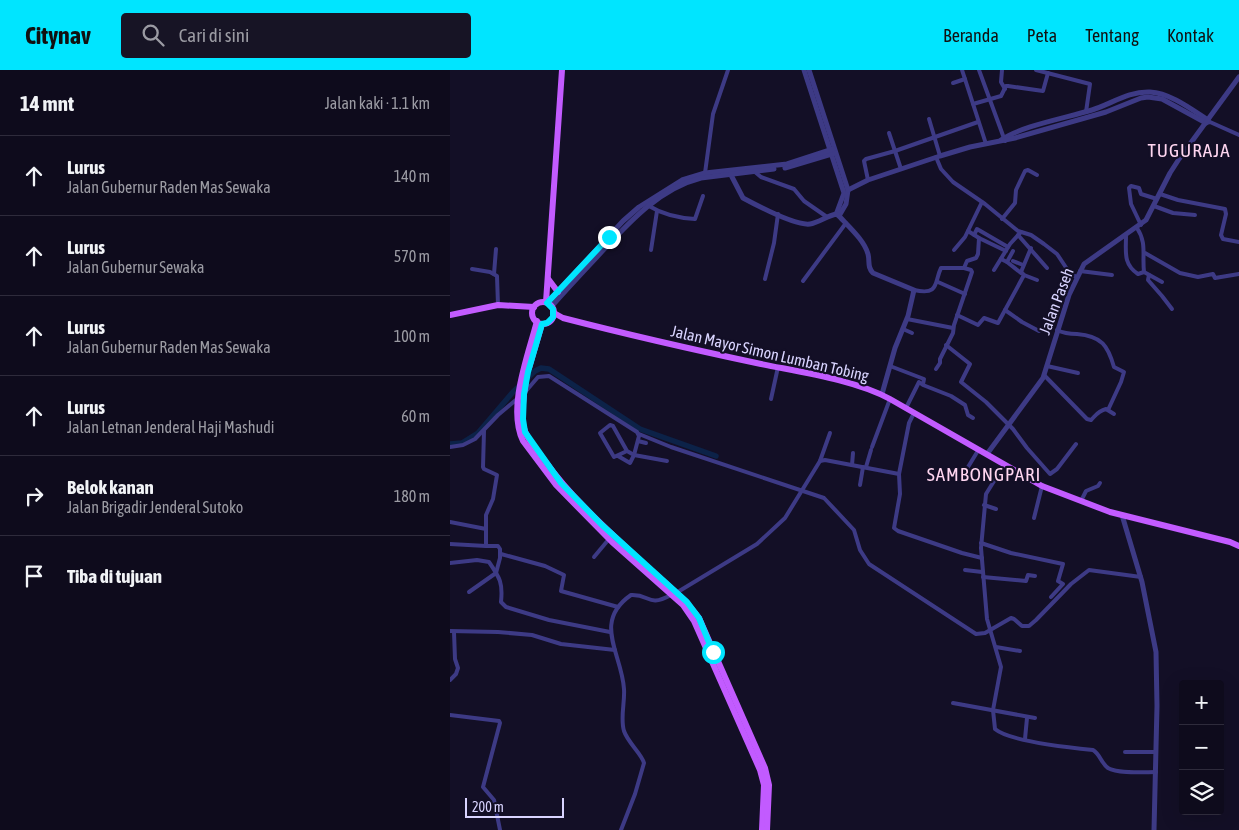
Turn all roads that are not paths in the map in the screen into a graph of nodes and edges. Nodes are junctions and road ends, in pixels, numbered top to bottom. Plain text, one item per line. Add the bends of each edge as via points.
1 (562, 70) edge
2 (728, 70) edge
3 (804, 70) edge
4 (809, 70) edge
5 (962, 70) edge
6 (979, 70) edge
7 (1002, 70) edge
8 (1036, 70) edge
9 (1066, 70) edge
10 (1048, 73) junction
11 (1064, 77) junction
12 (1239, 77) edge
13 (965, 79) junction
14 (953, 83) dead end
15 (1005, 89) junction
16 (990, 99) junction
17 (973, 104) junction
18 (1086, 112) junction
19 (1095, 112) junction
20 (929, 119) dead end
21 (1208, 121) junction
22 (978, 122) junction
23 (889, 133) dead end
24 (1239, 135) edge
25 (935, 137) junction
26 (1004, 139) junction
27 (986, 144) junction
28 (895, 151) junction
29 (832, 152) junction
30 (938, 156) junction
31 (900, 168) junction
32 (752, 171) junction
33 (705, 173) junction
34 (1037, 174) dead end
35 (731, 175) junction
36 (868, 180) junction
37 (848, 190) junction
38 (667, 192) junction
39 (704, 196) dead end
40 (1158, 196) junction
41 (982, 202) junction
42 (649, 206) junction
43 (1154, 206) junction
44 (657, 211) junction
45 (778, 214) junction
46 (838, 215) junction
47 (1195, 215) dead end
48 (827, 217) junction
49 (1002, 219) junction
50 (625, 223) junction
51 (846, 223) junction
52 (1139, 227) junction
53 (968, 231) junction
54 (1019, 233) junction
55 (974, 235) junction
56 (1126, 236) junction
57 (979, 238) junction
58 (1239, 242) edge
59 (496, 248) dead end
60 (1007, 248) junction
61 (1031, 248) junction
62 (651, 250) dead end
63 (954, 250) dead end
64 (1145, 253) junction
65 (1001, 259) junction
66 (1010, 263) junction
67 (1023, 265) junction
68 (964, 268) junction
69 (1047, 268) dead end
70 (472, 269) dead end
71 (994, 270) dead end
72 (1080, 271) junction
73 (1144, 272) junction
74 (494, 274) junction
75 (1023, 274) junction
76 (1239, 274) edge
77 (1112, 275) dead end
78 (1150, 275) junction
79 (1076, 277) junction
80 (548, 278) junction
81 (765, 280) dead end
82 (1037, 280) dead end
83 (803, 282) dead end
84 (938, 282) junction
85 (1162, 282) dead end
86 (914, 290) junction
87 (558, 292) junction
88 (965, 294) junction
89 (498, 305) junction
90 (545, 306) junction
91 (517, 307) junction
92 (1172, 309) dead end
93 (1005, 310) junction
94 (450, 315) edge
95 (958, 315) junction
96 (564, 318) junction
97 (907, 319) junction
98 (537, 320) junction
99 (551, 320) junction
100 (953, 328) junction
101 (903, 329) junction
102 (1039, 330) dead end
103 (1058, 330) junction
104 (912, 334) dead end
105 (946, 345) junction
106 (890, 366) junction
107 (1047, 366) junction
108 (778, 367) junction
109 (936, 369) dead end
110 (1078, 374) dead end
111 (1044, 375) junction
112 (923, 384) junction
113 (882, 394) junction
114 (521, 395) junction
115 (771, 399) dead end
116 (890, 399) junction
117 (906, 408) junction
118 (1108, 410) junction
119 (914, 413) junction
120 (1114, 414) dead end
121 (973, 418) dead end
122 (1008, 424) junction
123 (484, 430) junction
124 (639, 434) junction
125 (830, 434) dead end
126 (638, 441) junction
127 (646, 443) dead end
128 (1076, 444) dead end
129 (450, 447) edge
130 (979, 449) junction
131 (627, 451) junction
132 (853, 453) dead end
133 (987, 454) junction
134 (634, 455) junction
135 (618, 456) junction
136 (667, 461) dead end
137 (820, 461) junction
138 (852, 465) junction
139 (1004, 465) junction
140 (865, 467) junction
141 (965, 472) dead end
142 (899, 474) junction
143 (1100, 483) dead end
144 (860, 485) dead end
145 (1042, 486) junction
146 (802, 491) junction
147 (1081, 501) junction
148 (984, 505) junction
149 (996, 508) dead end
150 (1122, 515) junction
151 (1034, 518) dead end
152 (450, 522) edge
153 (486, 530) junction
154 (609, 539) junction
155 (982, 542) junction
156 (450, 544) edge
157 (486, 546) junction
158 (1239, 546) edge
159 (624, 549) junction
160 (501, 554) junction
161 (594, 557) dead end
162 (982, 558) junction
163 (450, 563) edge
164 (965, 570) dead end
165 (982, 572) junction
166 (496, 573) junction
167 (1035, 576) dead end
168 (983, 577) junction
169 (1141, 578) junction
170 (469, 592) dead end
171 (673, 594) junction
172 (1055, 595) junction
173 (608, 598) dead end
174 (605, 603) junction
175 (618, 607) junction
176 (990, 629) junction
177 (452, 632) edge
178 (610, 632) junction
179 (996, 647) junction
180 (615, 650) junction
181 (1020, 651) dead end
182 (450, 680) edge
183 (954, 703) dead end
184 (993, 710) junction
185 (450, 715) edge
186 (1027, 718) junction
187 (1035, 718) dead end
188 (1025, 739) junction
189 (1125, 752) dead end
190 (1156, 752) junction
191 (1156, 772) junction
192 (765, 822) junction
193 (500, 830) edge
194 (621, 830) edge
195 (762, 830) edge
196 (767, 830) edge
197 (1154, 830) edge

1 - 80 main road
2 - 33 street via 713,114
3 - 29 street
4 - 29 street
5 - 13 street
6 - 16 street
7 - 15 street via 1001,82
8 - 10 street
9 - 11 street
10 - 11 street
10 - 15 street via 1043,91 1008,86
11 - 18 street via 1090,84
12 - 21 street, Jalan Paseh
13 - 14 street
13 - 17 street
15 - 16 street via 1001,96
16 - 17 street
16 - 26 street
17 - 22 street
18 - 19 street
18 - 26 street via 1024,129
19 - 21 street via 1148,97 1168,102
19 - 26 street
20 - 25 street
21 - 24 street
21 - 40 street, Jalan Paseh via 1179,159
22 - 25 street
22 - 27 street
23 - 28 street
25 - 28 street
25 - 30 street
26 - 27 street
27 - 30 street
28 - 31 street
28 - 36 street via 865,160
29 - 32 street
29 - 37 street
29 - 46 street via 844,193
30 - 31 street
30 - 41 street via 944,174
31 - 36 street
32 - 33 street
32 - 35 street
32 - 48 street via 794,189 804,201
33 - 38 street via 689,177
34 - 49 street via 1025,171 1016,190 1015,203
35 - 38 street via 689,181
35 - 45 street via 743,198
36 - 37 street
37 - 46 street via 846,204
38 - 42 street
38 - 50 street via 639,207
39 - 44 street via 695,219
40 - 43 street, Jalan Paseh
40 - 52 street via 1141,194 1139,188 1129,188 1130,204
40 - 58 street via 1225,209 1221,235 1224,239
41 - 49 street
41 - 53 street
42 - 44 street
42 - 50 street
43 - 47 street via 1173,213
43 - 52 street, Jalan Paseh
44 - 62 street
45 - 48 street via 810,224
45 - 81 street
46 - 48 street
46 - 51 street
49 - 54 street
50 - 87 street
50 - 90 street
51 - 83 street
51 - 86 street via 866,251 869,269 873,273
52 - 56 street, Jalan Paseh
52 - 64 street
53 - 55 street
53 - 63 street
54 - 60 street
54 - 61 street
54 - 79 street via 1031,235 1057,254
55 - 57 street
55 - 60 street via 977,229
56 - 72 street, Jalan Paseh via 1090,259
56 - 73 street via 1129,267 1138,274
57 - 60 street
57 - 68 street via 978,254 975,259 966,261
59 - 74 street
60 - 65 street
60 - 66 street via 1015,250 1009,258
61 - 67 street
61 - 69 street
64 - 73 street
64 - 76 street via 1172,269 1196,277
65 - 66 street
65 - 71 street
66 - 67 street
66 - 75 street
67 - 75 street
68 - 84 street via 941,268
68 - 88 street via 972,272
70 - 74 street
72 - 77 street
72 - 79 street, Jalan Paseh
73 - 78 street
74 - 89 street via 498,281
75 - 82 street
75 - 93 street
78 - 85 street
78 - 92 street via 1148,280
79 - 103 street, Jalan Paseh
80 - 87 main road
80 - 90 main road
84 - 86 street via 930,290
84 - 88 street
86 - 97 street
87 - 90 street
88 - 95 street
89 - 91 main road
89 - 94 main road
90 - 91 main road
90 - 96 main road, Jalan Mayor Simon Lumban Tobing
90 - 98 main road
90 - 99 main road
91 - 98 main road
93 - 95 street via 996,323 984,318 978,325
93 - 102 street
95 - 100 street
96 - 99 main road, Jalan Mayor Simon Lumban Tobing
96 - 108 main road, Jalan Mayor Simon Lumban Tobing
97 - 100 street
97 - 101 street
98 - 99 main road, Jalan Mayor Simon Lumban Tobing
98 - 114 main road
100 - 105 street
101 - 104 street
101 - 106 street
103 - 107 street, Jalan Paseh
103 - 118 street via 1101,341 1109,350 1114,367 1124,372
105 - 109 street
105 - 122 street via 971,365 961,382
106 - 112 street via 924,380
106 - 113 street
107 - 110 street
107 - 111 street, Jalan Paseh
108 - 113 main road, Jalan Mayor Simon Lumban Tobing
108 - 115 street
111 - 118 street via 1087,419 1091,420 1100,410
111 - 122 street, Jalan Paseh
112 - 117 street via 918,382
112 - 121 street via 966,405 968,414
113 - 116 main road, Jalan Mayor Simon Lumban Tobing
114 - 123 street
114 - 124 street via 538,377 549,376
114 - 154 main road via 517,426 523,441 556,485
114 - 159 main road via 523,426 529,438 561,483
116 - 117 main road, Jalan Mayor Simon Lumban Tobing
116 - 140 street
117 - 119 main road, Jalan Mayor Simon Lumban Tobing
118 - 120 street
119 - 130 main road, Jalan Mayor Simon Lumban Tobing
119 - 142 street
122 - 128 street via 1051,474
122 - 133 street, Jalan Paseh
123 - 129 street via 470,443
123 - 153 street via 483,467 497,474 493,499 486,514
124 - 126 street
124 - 146 street
125 - 137 street
126 - 127 street
126 - 134 street
130 - 133 main road, Jalan Mayor Simon Lumban Tobing
130 - 141 street
131 - 134 street
131 - 135 street
131 - 135 street via 610,426 600,433 614,457
132 - 138 street
133 - 139 main road, Jalan Mayor Simon Lumban Tobing
134 - 135 street via 630,463
134 - 136 street
137 - 138 street
137 - 146 street
138 - 140 street
139 - 145 main road, Jalan Mayor Simon Lumban Tobing
139 - 148 street via 990,486
140 - 142 street
140 - 144 street
142 - 162 street via 900,494 894,528
143 - 147 street via 1086,491
145 - 147 main road, Jalan Mayor Simon Lumban Tobing
145 - 151 street
146 - 171 street via 785,518 757,544
146 - 176 street via 824,498 854,530 860,550 869,564 976,634
147 - 150 main road, Jalan Mayor Simon Lumban Tobing
148 - 149 street
148 - 155 street
150 - 158 main road, Jalan Mayor Simon Lumban Tobing
150 - 169 street
152 - 153 street
153 - 157 street
154 - 159 main road
154 - 161 street
155 - 162 street
155 - 172 street via 1011,553 1063,564 1058,581 1063,584
156 - 157 street
157 - 160 street via 499,547
159 - 171 main road
160 - 166 street
160 - 174 street via 565,576 561,591
162 - 165 street
163 - 166 street via 484,560
164 - 165 street
165 - 168 street
166 - 170 street
166 - 178 street via 502,587 501,602 506,607 548,620
167 - 168 street via 1028,575 1026,581
168 - 176 street
169 - 172 street via 1089,570
169 - 190 street via 1156,652
171 - 175 street via 653,602 631,595
171 - 192 main road via 687,602 699,618 760,770 764,785
172 - 176 street via 1028,626 1022,626 1011,618
173 - 174 street
174 - 175 street
175 - 178 street via 611,620
176 - 179 street
177 - 180 street via 532,635 561,644
177 - 182 street via 458,668
178 - 180 street
179 - 181 street
179 - 184 street via 1001,667
180 - 194 street via 625,691 623,727 628,741 644,763
183 - 184 street
184 - 186 street
184 - 188 street via 995,729 1002,734
185 - 193 street via 500,723 484,787 494,800
186 - 187 street
186 - 188 street
188 - 191 street via 1096,751 1107,768 1114,771
189 - 190 street
190 - 191 street
191 - 197 street
192 - 195 main road
192 - 196 main road

